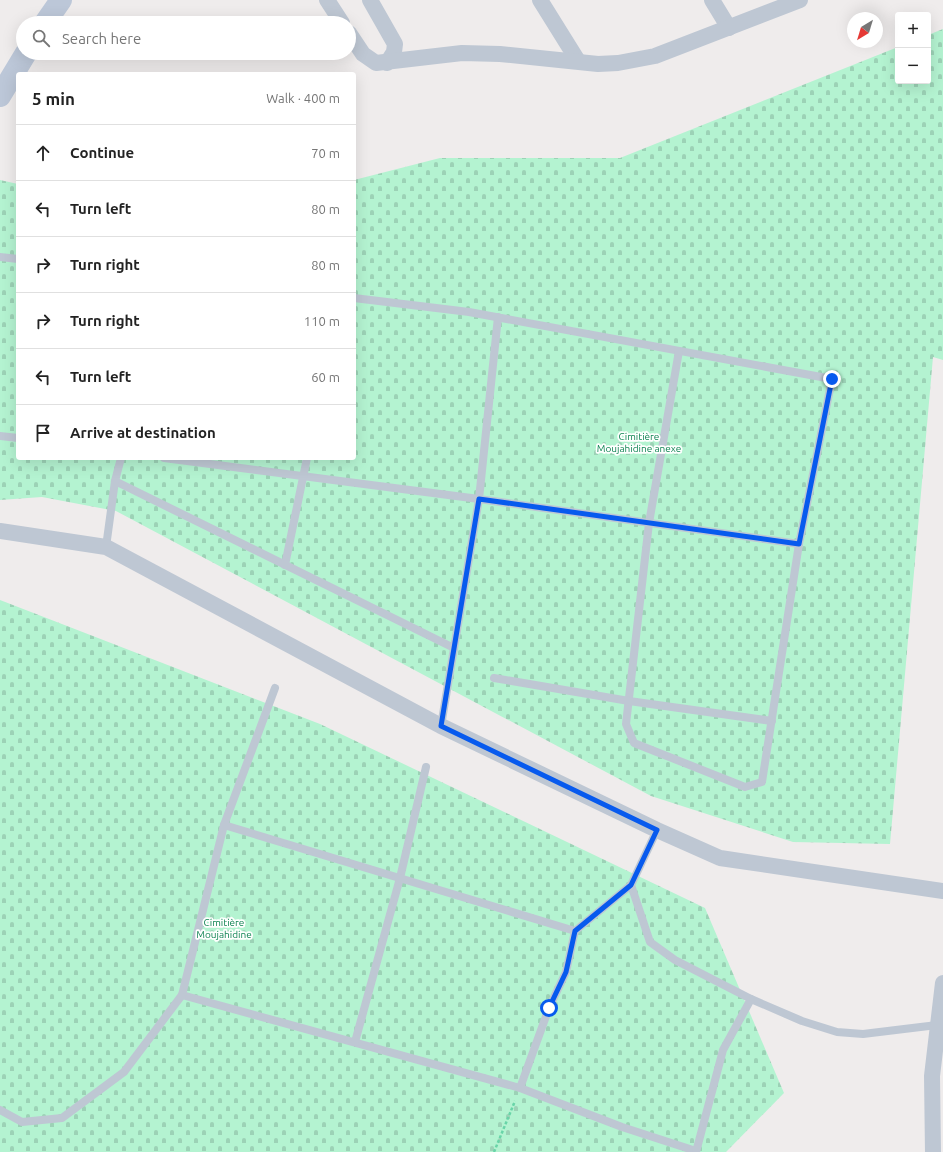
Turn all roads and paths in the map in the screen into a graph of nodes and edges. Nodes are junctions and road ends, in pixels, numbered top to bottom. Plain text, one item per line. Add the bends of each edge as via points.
1 (61, 0) edge
2 (327, 0) edge
3 (370, 0) edge
4 (540, 0) edge
5 (712, 0) edge
6 (800, 0) edge
7 (50, 16) edge
8 (337, 16) edge
9 (729, 28) junction
10 (356, 44) edge
11 (22, 60) edge
12 (578, 62) junction
13 (387, 63) junction
14 (0, 96) edge
15 (0, 257) edge
16 (16, 259) edge
17 (356, 298) edge
18 (498, 318) junction
19 (679, 351) junction
20 (0, 436) edge
21 (16, 438) edge
22 (121, 460) edge
23 (179, 460) edge
24 (307, 460) edge
25 (305, 477) junction
26 (115, 481) junction
27 (479, 499) junction
28 (649, 523) junction
29 (0, 531) edge
30 (799, 544) junction
31 (106, 547) junction
32 (285, 565) junction
33 (454, 648) junction
34 (494, 678) dead end
35 (275, 688) dead end
36 (629, 701) junction
37 (772, 721) junction
38 (441, 726) junction
39 (426, 767) dead end
40 (224, 824) junction
41 (657, 830) junction
42 (400, 878) junction
43 (631, 885) junction
44 (943, 891) edge
45 (575, 931) junction
46 (943, 983) edge
47 (182, 995) junction
48 (751, 999) junction
49 (937, 1025) junction
50 (355, 1042) junction
51 (520, 1088) junction
52 (0, 1110) edge
53 (696, 1151) edge
54 (494, 1152) edge
55 (933, 1152) edge

1 - 7 street
2 - 8 street
3 - 13 street via 395,44 394,52
4 - 12 street
5 - 9 street
6 - 9 street
9 - 12 street via 655,56 618,63
10 - 13 street via 371,62
11 - 14 street
12 - 13 street via 462,53
15 - 16 lane
17 - 18 lane
18 - 19 lane
18 - 27 lane
19 - 28 lane
19 - 30 lane via 832,379
20 - 21 lane
22 - 26 lane
23 - 25 lane
24 - 25 lane
25 - 27 lane
25 - 32 lane
26 - 31 lane
26 - 32 lane
27 - 28 lane
27 - 33 lane
28 - 30 lane
28 - 36 lane
29 - 31 street
30 - 37 lane
31 - 38 street
32 - 33 lane
33 - 38 lane
34 - 36 lane
35 - 40 lane
36 - 37 lane
36 - 37 lane via 626,724 634,743 745,787 762,782
38 - 41 street
39 - 42 lane
40 - 42 lane
40 - 47 lane
41 - 43 lane
41 - 44 street via 720,858
42 - 45 lane
42 - 50 lane
43 - 45 lane
43 - 48 lane via 650,942 675,960
45 - 51 lane via 566,972 549,1008
46 - 49 street
47 - 50 lane
47 - 52 lane via 124,1072 62,1118 22,1122
48 - 49 lane via 802,1021 837,1032 863,1034
48 - 53 lane via 723,1050
49 - 55 street via 932,1076
50 - 51 lane
51 - 53 lane via 622,1127
51 - 54 path

